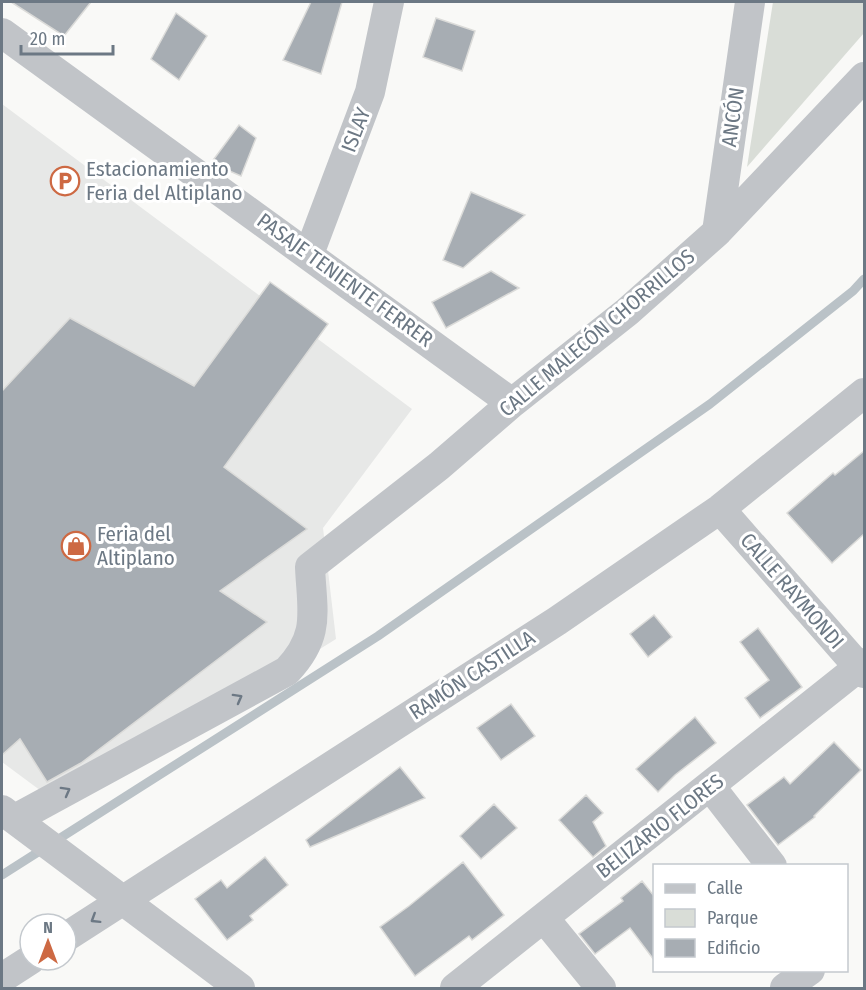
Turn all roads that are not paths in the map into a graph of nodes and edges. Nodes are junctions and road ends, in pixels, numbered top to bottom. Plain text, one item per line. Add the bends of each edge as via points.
1 (389, 2) edge
2 (750, 2) edge
3 (2, 33) edge
4 (864, 77) edge
5 (717, 232) junction
6 (309, 254) junction
7 (864, 393) edge
8 (512, 403) junction
9 (720, 509) junction
10 (863, 668) edge
11 (710, 786) junction
12 (17, 821) edge
13 (770, 864) edge
14 (124, 900) junction
15 (544, 918) junction
16 (78, 929) edge
17 (18, 968) edge
18 (807, 972) edge
19 (2, 978) edge
20 (240, 988) edge
21 (455, 988) edge
22 (601, 988) edge
23 (785, 988) edge

1 - 6 street, ISLAY via 370,92
2 - 5 street, ANCÓN
3 - 6 street, PASAJE TENIENTE FERRER
4 - 5 street, CALLE MALECÓN CHORRILLOS
5 - 8 street, CALLE MALECÓN CHORRILLOS via 627,312
6 - 8 street, PASAJE TENIENTE FERRER
7 - 9 street, RAMÓN CASTILLA
12 -> 8 street, CALLE MALECÓN CHORRILLOS via 288,671 301,657 313,621 309,567 439,466
9 - 10 street, CALLE RAYMONDI
9 - 14 street, RAMÓN CASTILLA via 557,621
10 - 11 street, BELIZARIO FLORES
11 - 13 street
11 - 15 street, BELIZARIO FLORES
12 - 14 street
14 -> 16 street, RAMÓN CASTILLA
14 - 20 street
15 - 21 street, BELIZARIO FLORES
15 - 22 street
17 - 19 street
18 - 23 street

